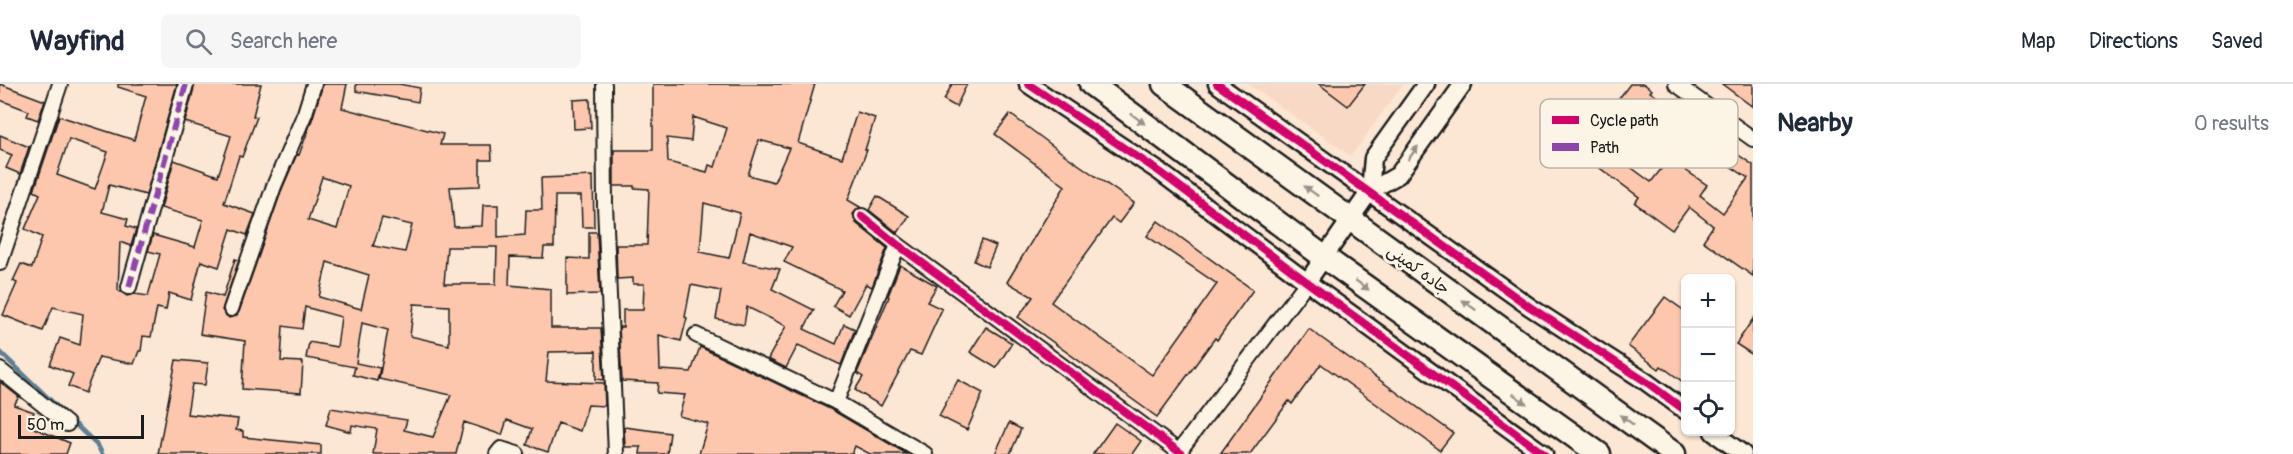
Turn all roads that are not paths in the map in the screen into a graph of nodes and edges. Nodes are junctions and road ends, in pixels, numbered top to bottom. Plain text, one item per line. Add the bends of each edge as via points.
1 (60, 84) edge
2 (186, 84) edge
3 (314, 84) edge
4 (604, 84) edge
5 (1028, 84) edge
6 (1091, 84) edge
7 (1164, 84) edge
8 (1217, 84) edge
9 (1426, 84) edge
10 (1463, 84) edge
11 (1676, 84) edge
12 (1697, 99) edge
13 (1738, 128) edge
14 (1753, 139) edge
15 (1370, 191) junction
16 (862, 216) dead end
17 (1350, 219) junction
18 (898, 245) junction
19 (1324, 257) junction
20 (0, 263) edge
21 (1307, 282) junction
22 (129, 287) dead end
23 (231, 309) dead end
24 (696, 335) dead end
25 (0, 370) edge
26 (836, 402) junction
27 (1681, 407) edge
28 (68, 424) dead end
29 (1718, 436) edge
30 (1179, 453) edge
31 (497, 454) edge
32 (517, 454) edge
33 (616, 454) edge
34 (925, 454) edge
35 (1544, 454) edge
36 (1599, 454) edge
37 (1674, 454) edge
38 (1743, 454) edge

1 - 20 street
2 - 22 street
3 - 23 street
4 - 33 street
5 - 21 street via 1160,172
6 -> 19 highway
17 -> 7 highway, جاده کمپنی
8 - 15 street
9 - 15 street via 1373,158
15 -> 10 street via 1398,174
11 - 12 street
13 - 14 street
15 - 17 street
15 - 27 street via 1530,307
16 - 18 street
17 - 19 street
37 -> 17 highway, جاده کمپنی
18 - 26 street
18 - 30 street
19 - 21 street
19 -> 36 highway
21 - 30 street
21 - 35 street
24 - 26 street
25 - 28 street
26 - 34 street
29 - 38 street
31 - 32 street via 501,449

